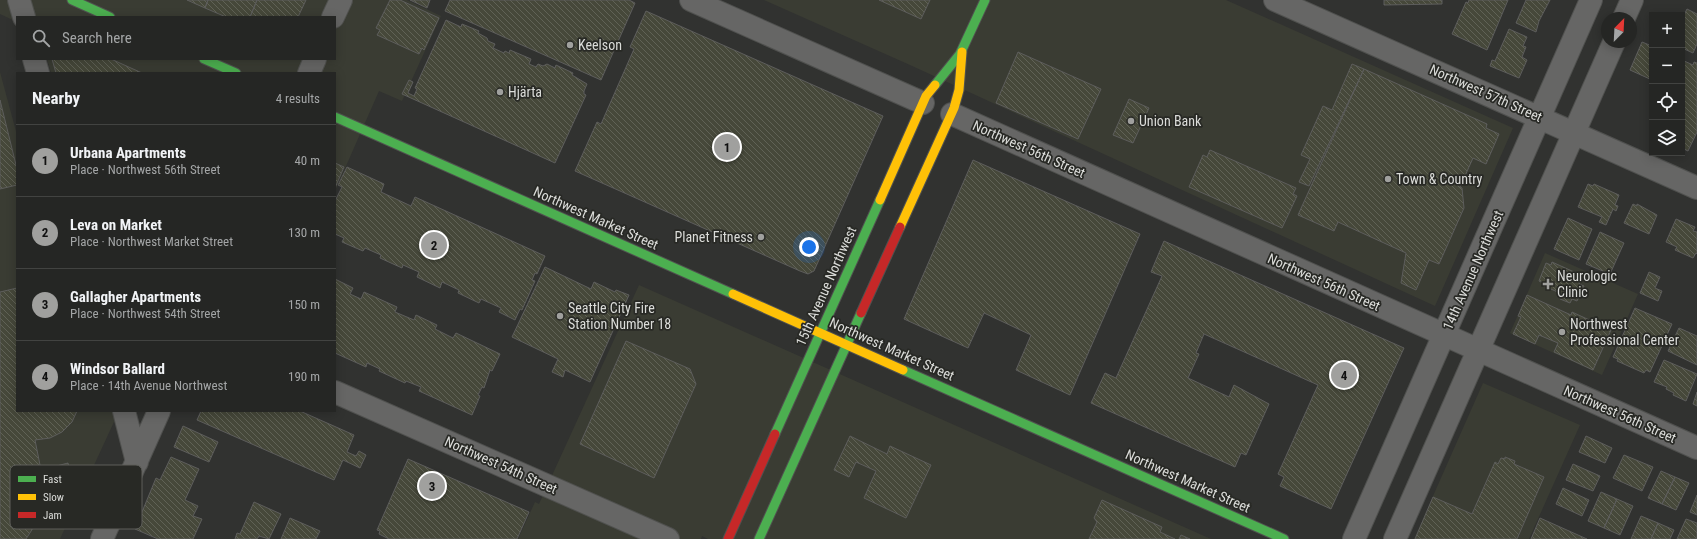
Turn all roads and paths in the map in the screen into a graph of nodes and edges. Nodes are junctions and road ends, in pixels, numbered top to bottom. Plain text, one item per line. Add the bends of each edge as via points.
1 (19, 0) edge
2 (72, 0) edge
3 (341, 0) edge
4 (691, 0) edge
5 (986, 0) edge
6 (1275, 0) edge
7 (1591, 0) edge
8 (1632, 0) edge
9 (1627, 12) edge
10 (24, 16) edge
11 (108, 16) edge
12 (333, 16) edge
13 (1611, 48) edge
14 (962, 52) junction
15 (34, 60) edge
16 (206, 60) edge
17 (314, 60) edge
18 (38, 72) edge
19 (234, 72) edge
20 (308, 72) edge
21 (923, 103) junction
22 (952, 114) junction
23 (336, 117) edge
24 (1540, 117) junction
25 (1574, 133) junction
26 (1697, 188) edge
27 (821, 333) junction
28 (1444, 336) junction
29 (847, 345) junction
30 (1478, 351) junction
31 (336, 392) edge
32 (124, 412) edge
33 (159, 412) edge
34 (1697, 448) edge
35 (137, 462) junction
36 (136, 465) edge
37 (107, 529) edge
38 (102, 539) edge
39 (668, 539) edge
40 (728, 539) edge
41 (759, 539) edge
42 (1284, 539) edge
43 (1354, 539) edge
44 (1395, 539) edge

1 - 10 street
2 - 11 main road
3 - 12 street
4 - 21 street
5 - 14 main road, 15th Avenue Northwest
6 - 24 street, Northwest 57th Street
7 - 24 street, 14th Avenue Northwest
8 - 9 street
13 - 25 street
14 - 21 main road, 15th Avenue Northwest via 951,68 934,84
14 - 22 main road, 15th Avenue Northwest via 959,90
15 - 18 street
16 - 19 main road
17 - 20 street
21 - 27 main road, 15th Avenue Northwest
22 - 28 street, Northwest 56th Street
22 - 29 main road, 15th Avenue Northwest
23 - 27 main road, Northwest Market Street
24 - 25 street, Northwest 57th Street
24 - 28 street, 14th Avenue Northwest
25 - 26 street, Northwest 57th Street
25 - 30 street
27 - 29 main road, Northwest Market Street
27 - 40 main road, 15th Avenue Northwest
28 - 30 street, Northwest 56th Street
28 - 43 street, 14th Avenue Northwest
29 - 41 main road, 15th Avenue Northwest
29 - 42 main road, Northwest Market Street
30 - 34 street, Northwest 56th Street
30 - 44 street
31 - 39 street, Northwest 54th Street
32 - 35 street
33 - 35 street
35 - 36 street
37 - 38 street

